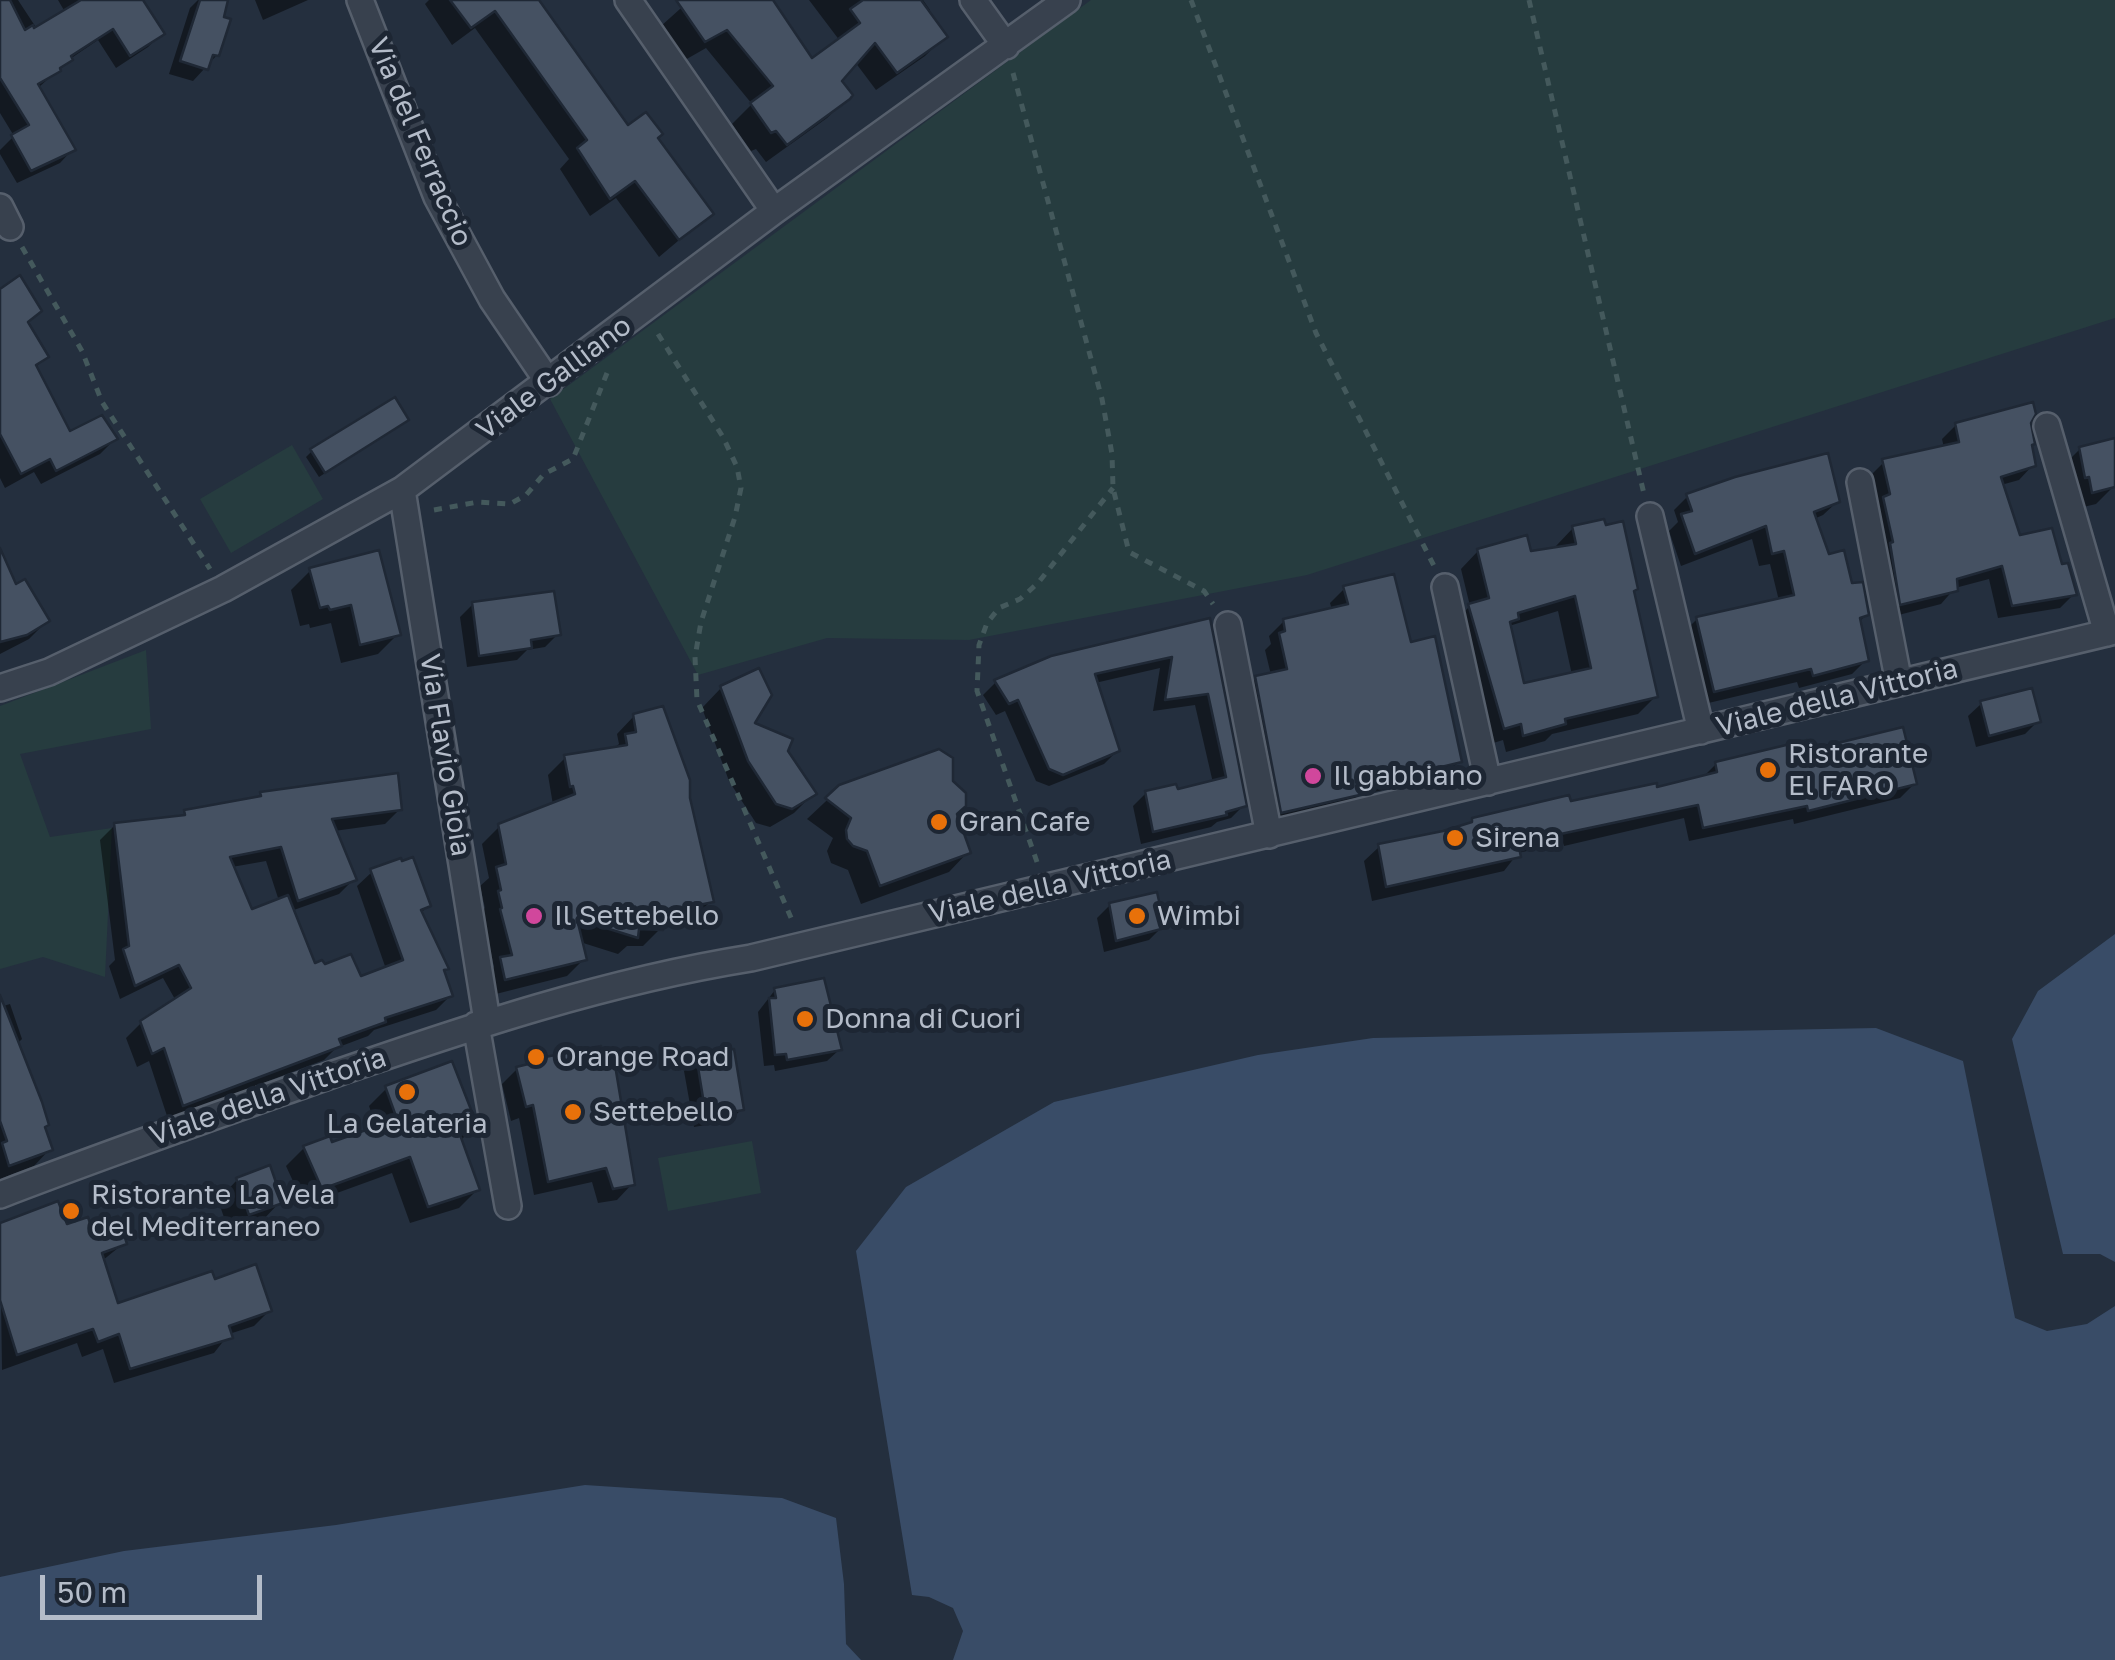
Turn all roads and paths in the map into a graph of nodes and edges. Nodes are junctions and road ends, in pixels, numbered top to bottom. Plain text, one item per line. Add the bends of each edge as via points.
1 (360, 0) edge
2 (628, 0) edge
3 (973, 0) edge
4 (1067, 0) edge
5 (1192, 0) edge
6 (1529, 0) edge
7 (1006, 46) junction
8 (774, 211) junction
9 (5, 217) edge
10 (644, 344) dead end
11 (618, 364) dead end
12 (548, 384) junction
13 (2047, 426) dead end
14 (1860, 482) dead end
15 (1113, 488) junction
16 (404, 503) junction
17 (1650, 516) joint
18 (1445, 587) joint
19 (223, 589) junction
20 (1228, 624) joint
21 (2111, 632) edge
22 (1899, 683) junction
23 (0, 688) edge
24 (1701, 731) junction
25 (1488, 782) junction
26 (1270, 835) junction
27 (1046, 888) junction
28 (803, 946) junction
29 (482, 1023) junction
30 (0, 1195) edge
31 (508, 1206) dead end

1 - 12 street, Via del Ferraccio via 437,197
2 - 8 street
3 - 7 street
4 - 7 street, Viale Galliano
5 - 18 path via 1316,333
6 - 17 path
7 - 8 street, Viale Galliano
7 - 15 path via 1102,399
8 - 12 street, Viale Galliano
9 - 19 path via 82,352 102,402
10 - 28 path via 658,334 736,467 741,488 735,516 701,622 697,700
11 - 16 path via 604,374 573,459 544,474 526,495 510,504
12 - 16 street, Viale Galliano
13 - 21 street
14 - 22 street
15 - 20 path via 1129,552 1204,592
15 - 27 path via 1038,583 999,608 979,646 977,691
16 - 19 street, Viale Galliano
16 - 29 street, Via Flavio Gioia
17 - 24 street
18 - 25 street
19 - 23 street, Viale Galliano via 50,672
20 - 26 street
21 - 22 street, Viale della Vittoria
22 - 24 street, Viale della Vittoria
24 - 25 street, Viale della Vittoria
25 - 26 street, Viale della Vittoria
26 - 27 street, Viale della Vittoria
27 - 28 street, Viale della Vittoria
28 - 29 street, Viale della Vittoria
29 - 30 street, Viale della Vittoria
29 - 31 street, Via Flavio Gioia

